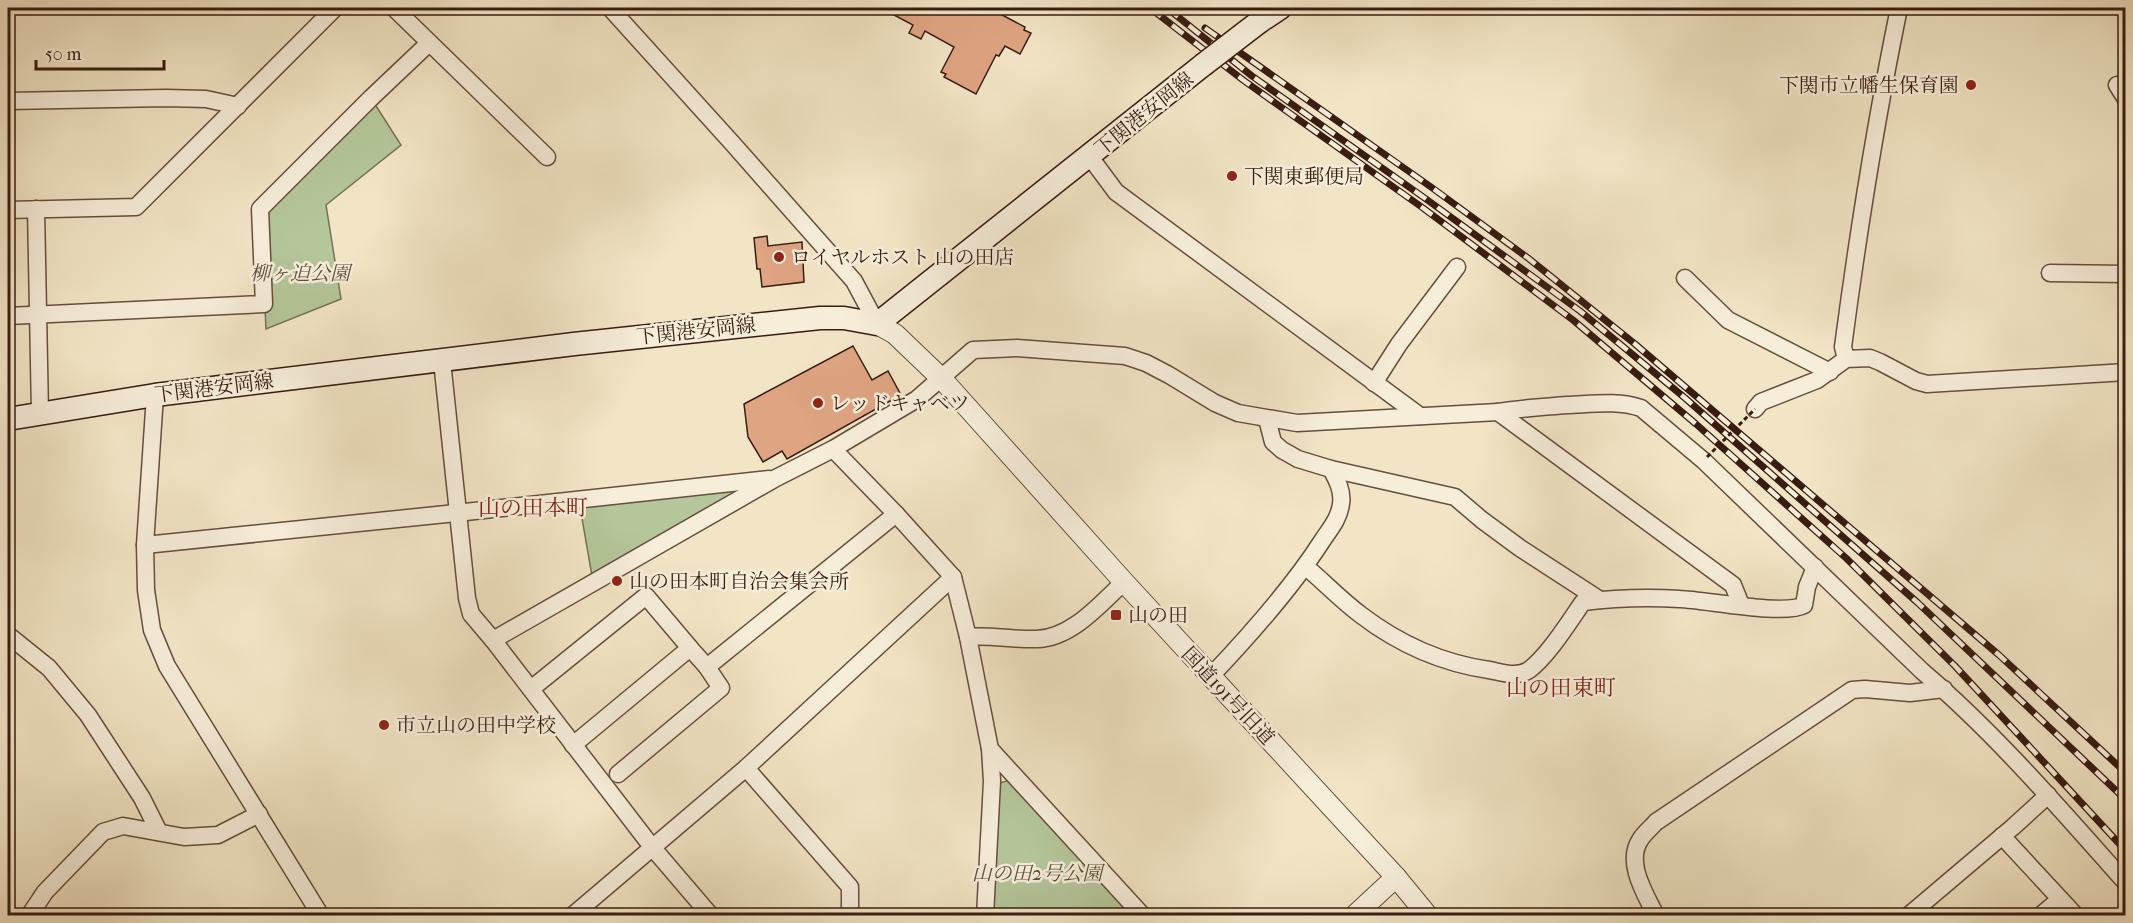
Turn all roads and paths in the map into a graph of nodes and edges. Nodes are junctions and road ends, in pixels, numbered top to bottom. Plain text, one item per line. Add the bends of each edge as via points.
1 (335, 8) edge
2 (394, 8) edge
3 (609, 8) edge
4 (1899, 8) edge
5 (1265, 13) edge
6 (429, 43) junction
7 (8, 101) edge
8 (238, 105) junction
9 (547, 157) dead end
10 (1090, 157) junction
11 (36, 209) junction
12 (8, 210) edge
13 (1457, 267) dead end
14 (2050, 273) dead end
15 (2126, 274) edge
16 (1685, 278) dead end
17 (37, 314) junction
18 (8, 316) edge
19 (877, 324) junction
20 (1846, 358) junction
21 (442, 361) junction
22 (1830, 372) junction
23 (2125, 374) edge
24 (942, 379) junction
25 (1374, 382) junction
26 (155, 395) junction
27 (1755, 409) joint
28 (1498, 412) junction
29 (40, 414) junction
30 (1420, 417) junction
31 (8, 419) edge
32 (1267, 419) junction
33 (832, 449) junction
34 (1706, 459) junction
35 (1331, 469) junction
36 (776, 478) junction
37 (456, 513) junction
38 (896, 514) junction
39 (145, 545) junction
40 (1306, 567) junction
41 (1815, 567) junction
42 (953, 577) junction
43 (1124, 582) junction
44 (1600, 600) junction
45 (1741, 605) junction
46 (8, 635) edge
47 (968, 637) junction
48 (493, 640) junction
49 (690, 648) junction
50 (707, 668) junction
51 (1210, 677) junction
52 (531, 689) junction
53 (1944, 689) junction
54 (573, 745) junction
55 (990, 749) junction
56 (746, 768) junction
57 (618, 774) dead end
58 (2048, 795) junction
59 (259, 814) junction
60 (159, 832) junction
61 (2002, 836) junction
62 (652, 847) junction
63 (1396, 877) junction
64 (2126, 883) edge
65 (2060, 899) junction
66 (29, 915) edge
67 (321, 915) edge
68 (572, 915) edge
69 (711, 915) edge
70 (850, 915) edge
71 (985, 915) edge
72 (1143, 915) edge
73 (1354, 915) edge
74 (1428, 915) edge
75 (1656, 915) edge
76 (1908, 915) edge
77 (2040, 915) edge
78 (2076, 915) edge

1 - 8 street
2 - 6 street
3 - 19 street via 854,282
4 - 20 street via 1853,275 1843,347
5 - 10 main road, 下関港安岡線, bridge
6 - 9 street
6 - 17 street via 260,209 264,303
7 - 8 street via 176,98
8 - 11 street via 136,207
10 - 19 main road, 下関港安岡線
10 - 25 street via 1116,192
11 - 12 street
11 - 17 street
13 - 25 street
14 - 15 street
16 - 22 street via 1728,321
17 - 18 street
17 - 29 street
19 - 21 main road, 下関港安岡線 via 820,318
19 - 24 street, 国道191号旧道 via 895,334
20 - 22 street
20 - 23 street via 1880,362 1926,384
21 - 26 main road, 下関港安岡線
21 - 37 street
22 - 27 street via 1761,402
24 - 32 street via 973,350 1017,348 1109,354 1146,363 1215,404
24 - 33 street via 917,399
24 - 43 street, 国道191号旧道
25 - 30 street
26 - 29 main road, 下関港安岡線
26 - 39 street
27 - 34 path, bridge
28 - 30 street
28 - 34 street via 1630,404 1641,408
28 - 45 street via 1733,585
29 - 31 main road, 下関港安岡線
30 - 32 street via 1297,423
32 - 35 street via 1278,447 1298,459
33 - 36 street
33 - 38 street
34 - 41 street
35 - 40 street via 1339,483 1342,503 1338,518
35 - 44 street via 1455,496 1520,548
36 - 37 street
36 - 48 street
37 - 39 street
37 - 48 street via 471,614
38 - 42 street
38 - 50 street
39 - 59 street via 152,630 167,666
40 - 44 street via 1359,614 1414,649 1462,665 1514,674 1529,669 1566,628 1583,602
40 - 51 street
41 - 45 street via 1804,605
41 - 53 street
42 - 47 street
42 - 56 street
43 - 47 street via 1073,627 1052,637
43 - 51 street, 国道191号旧道
44 - 45 street via 1663,598
46 - 60 street via 49,668 88,716 142,798
47 - 55 street
48 - 52 street
49 - 50 street
49 - 52 street via 646,596
49 - 54 street
50 - 57 street via 721,688
51 - 63 street, 国道191号旧道
52 - 54 street
53 - 58 street
53 - 75 street via 1910,693 1852,690 1656,822 1639,840 1636,867
54 - 62 street
55 - 71 street
55 - 72 street
56 - 62 street
56 - 70 street via 850,887
58 - 61 street
58 - 64 street
59 - 60 street via 218,834 184,837
59 - 67 street
60 - 66 street via 123,826 103,832 45,892
61 - 65 street
61 - 76 street
62 - 68 street
62 - 69 street
63 - 73 street
63 - 74 street, 国道191号旧道
65 - 77 street
65 - 78 street

